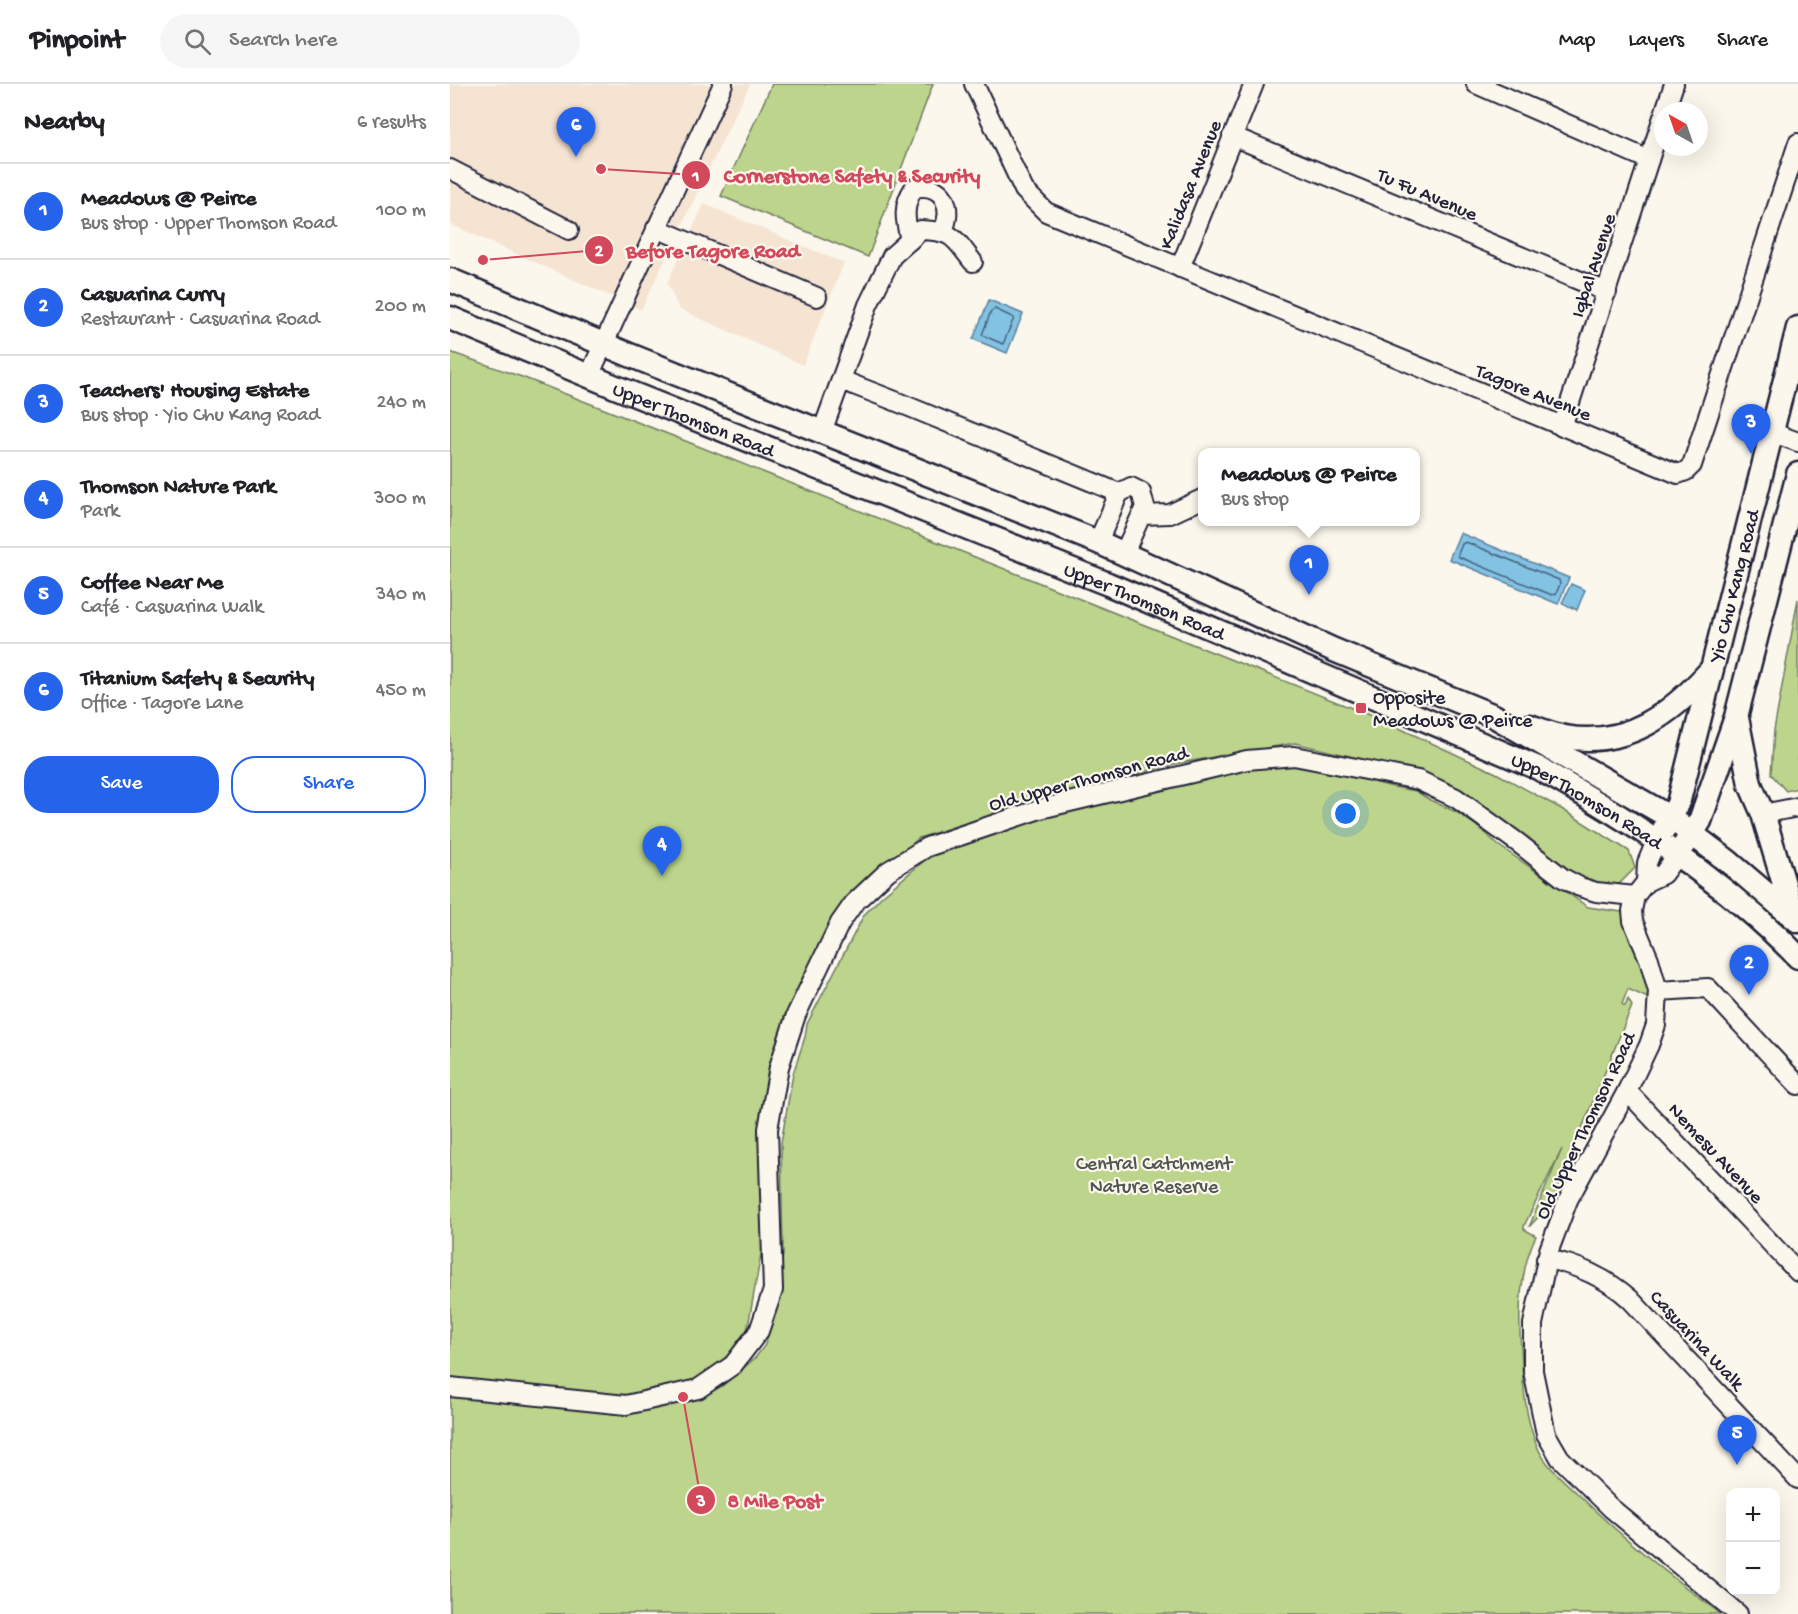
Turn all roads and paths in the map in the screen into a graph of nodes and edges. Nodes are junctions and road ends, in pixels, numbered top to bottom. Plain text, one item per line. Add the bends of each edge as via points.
1 (723, 84) edge
2 (974, 84) edge
3 (1254, 84) edge
4 (1476, 84) edge
5 (1674, 84) edge
6 (1506, 90) edge
7 (1668, 102) edge
8 (1232, 136) junction
9 (1798, 144) edge
10 (1654, 145) edge
11 (1649, 160) junction
12 (450, 169) edge
13 (656, 228) junction
14 (569, 230) dead end
15 (943, 231) junction
16 (910, 240) junction
17 (973, 261) dead end
18 (1180, 268) junction
19 (450, 280) edge
20 (1606, 292) junction
21 (817, 297) dead end
22 (450, 318) edge
23 (1798, 328) edge
24 (603, 344) junction
25 (589, 376) junction
26 (841, 380) junction
27 (1562, 427) junction
28 (822, 432) junction
29 (1771, 432) junction
30 (1798, 442) edge
31 (1798, 468) edge
32 (1798, 474) edge
33 (1119, 493) junction
34 (1198, 501) edge
35 (1144, 511) junction
36 (1750, 521) junction
37 (1098, 542) junction
38 (1124, 553) junction
39 (1713, 668) junction
40 (1494, 716) junction
41 (1737, 717) junction
42 (1798, 807) edge
43 (1762, 814) junction
44 (1671, 818) junction
45 (1692, 834) junction
46 (1656, 841) junction
47 (1677, 855) junction
48 (1640, 889) junction
49 (1796, 919) edge
50 (1798, 957) edge
51 (1658, 992) junction
52 (1798, 1085) edge
53 (1627, 1091) junction
54 (1546, 1259) junction
55 (1798, 1272) edge
56 (450, 1387) edge
57 (1798, 1479) edge
58 (1738, 1614) edge

1 - 13 street
2 - 18 street, Tagore Avenue via 1024,190 1046,212
3 - 8 street, Kalidasa Avenue
4 - 6 street
5 - 7 street
6 - 11 street
8 - 18 street, Kalidasa Avenue
8 - 20 street, Tu Fu Avenue
9 - 27 street, Tagore Avenue via 1692,465 1678,474
10 - 11 street, Iqbal Avenue
11 - 20 street, Iqbal Avenue
12 - 14 street
13 - 21 street
13 - 24 street
15 - 16 street via 921,230
15 - 16 street via 948,220 946,201 932,189 914,188 905,205
15 - 17 street
16 - 26 street via 892,256 868,304
18 - 27 street, Tagore Avenue
19 - 24 main road, Upper Thomson Road
20 - 27 street, Iqbal Avenue
22 - 25 main road, Upper Thomson Road
23 - 29 main road, Yio Chu Kang Road
24 - 25 street
24 - 28 main road, Upper Thomson Road
25 - 46 main road, Upper Thomson Road via 1108,584 1538,768
26 - 28 street
26 - 33 street
28 - 37 main road, Upper Thomson Road
29 - 30 street
29 - 36 main road, Yio Chu Kang Road
31 - 36 main road via 1786,470 1766,486
32 - 41 main road, Yio Chu Kang Road
33 - 35 street via 1131,487 1141,492
33 - 37 street
34 - 35 street via 1170,514
35 - 38 street
36 - 39 main road, Yio Chu Kang Road
37 - 38 main road, Upper Thomson Road
38 - 40 main road, Upper Thomson Road via 1334,650
39 - 40 main road via 1668,713 1615,736 1565,737
39 - 44 main road, Yio Chu Kang Road
40 - 44 main road, Upper Thomson Road
41 - 43 main road via 1747,773
41 - 45 main road, Yio Chu Kang Road
42 - 43 street
43 - 49 main road
44 - 45 main road, Upper Thomson Road
44 - 46 main road, Yio Chu Kang Road
45 - 47 main road, Yio Chu Kang Road
45 - 49 main road, Upper Thomson Road
46 - 47 main road, Upper Thomson Road
46 - 48 street, Old Upper Thomson Road
47 - 48 street via 1663,874
47 - 50 main road, Upper Thomson Road via 1767,925
48 - 51 street, Old Upper Thomson Road via 1632,911 1633,921
48 - 56 street, Old Upper Thomson Road via 1596,892 1580,887 1463,803 1419,780 1294,756 1247,760 1040,809 927,847 888,871 854,903 840,923 796,1015 779,1066 768,1129 772,1290 759,1331 733,1365 698,1389 626,1405
51 - 52 street via 1708,988
51 - 53 street, Old Upper Thomson Road via 1650,1045
53 - 54 street, Old Upper Thomson Road via 1568,1200
53 - 55 street, Nemesu Avenue
54 - 57 street, Casuarina Walk via 1560,1261 1617,1286
54 - 58 street, Old Upper Thomson Road via 1533,1324 1533,1371 1546,1434 1560,1458 1589,1488

